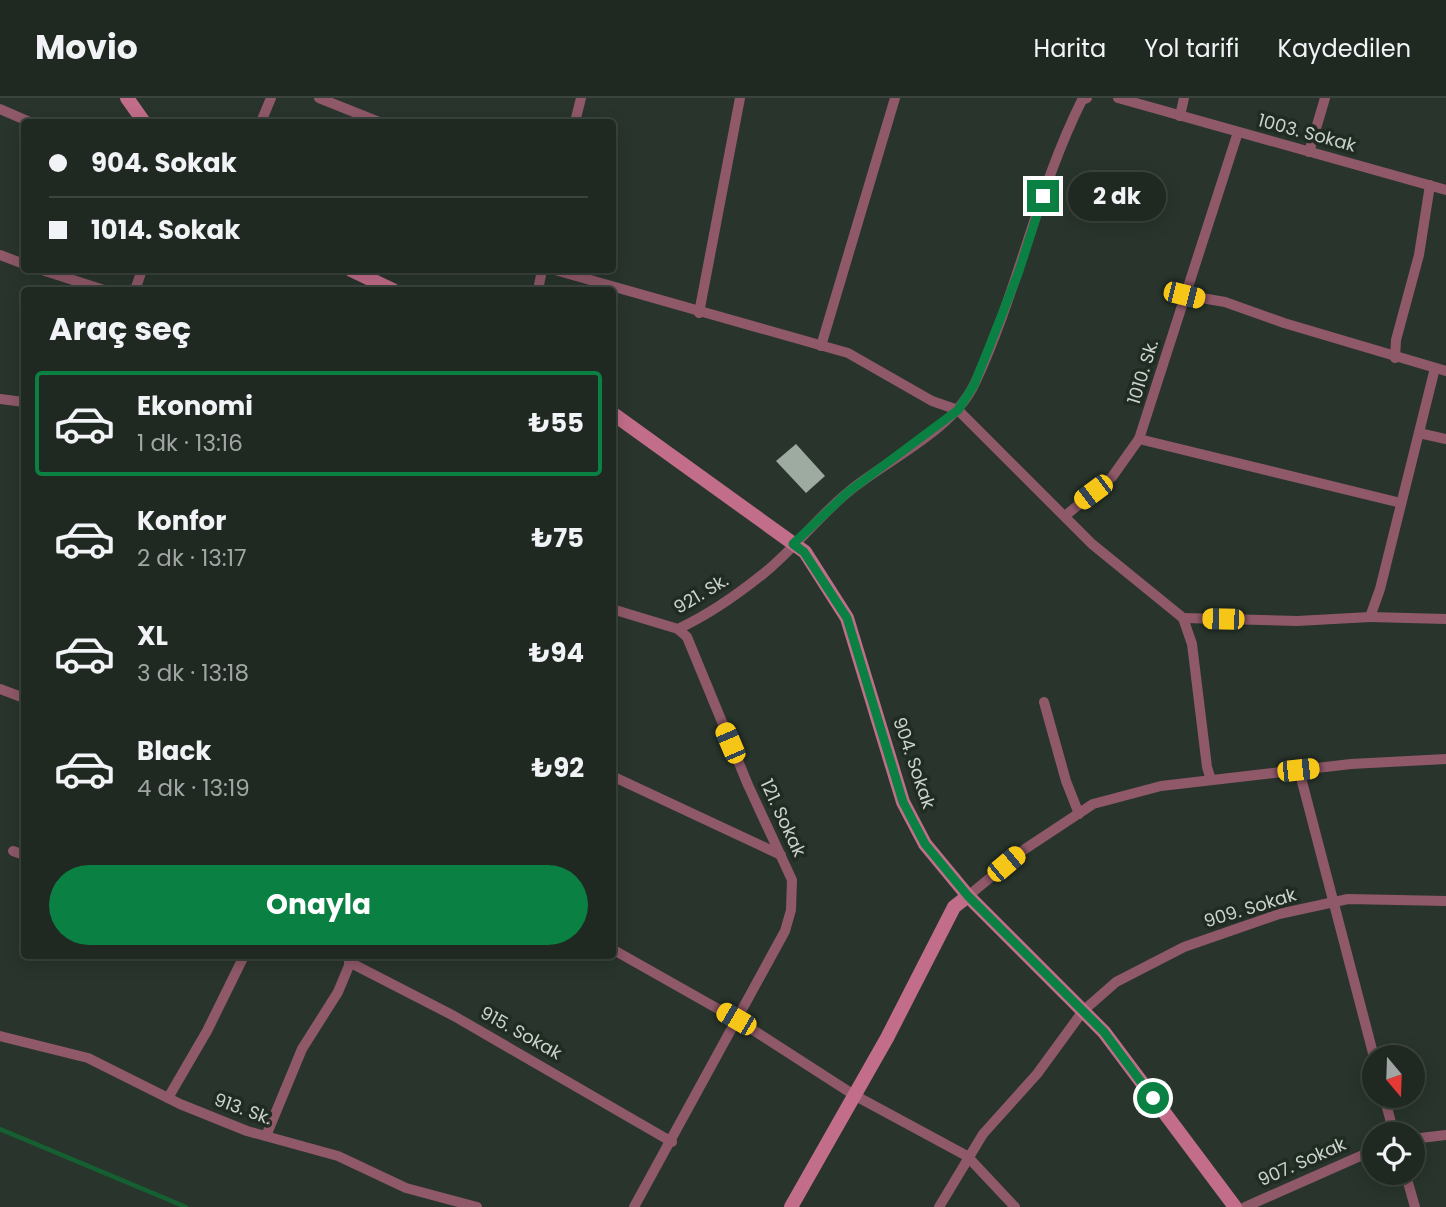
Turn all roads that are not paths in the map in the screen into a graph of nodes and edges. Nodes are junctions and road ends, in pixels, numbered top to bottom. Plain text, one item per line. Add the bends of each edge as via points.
1 (271, 98) edge
2 (319, 98) edge
3 (581, 98) edge
4 (740, 98) edge
5 (895, 98) edge
6 (1083, 98) edge
7 (1118, 98) edge
8 (1184, 98) edge
9 (1325, 98) edge
10 (130, 99) edge
11 (0, 109) edge
12 (1180, 116) junction
13 (23, 119) edge
14 (142, 119) edge
15 (262, 119) edge
16 (372, 119) edge
17 (576, 119) edge
18 (1238, 132) junction
19 (1310, 152) junction
20 (1430, 186) junction
21 (1446, 190) edge
22 (0, 255) edge
23 (21, 263) edge
24 (51, 273) edge
25 (357, 273) edge
26 (565, 273) edge
27 (95, 287) edge
28 (387, 287) edge
29 (612, 287) edge
30 (616, 288) edge
31 (1184, 295) junction
32 (699, 313) junction
33 (821, 346) junction
34 (1395, 358) junction
35 (1441, 369) edge
36 (0, 400) edge
37 (21, 402) edge
38 (958, 410) junction
39 (616, 416) edge
40 (1419, 433) junction
41 (1139, 439) junction
42 (1446, 439) edge
43 (1401, 503) junction
44 (1065, 516) junction
45 (793, 544) junction
46 (616, 609) edge
47 (1370, 617) junction
48 (1183, 618) junction
49 (1446, 619) edge
50 (678, 629) junction
51 (0, 689) edge
52 (21, 693) edge
53 (1044, 702) dead end
54 (1446, 759) edge
55 (1298, 770) junction
56 (616, 778) edge
57 (1211, 780) junction
58 (1079, 814) junction
59 (781, 855) junction
60 (968, 896) junction
61 (1446, 901) edge
62 (1335, 902) junction
63 (616, 951) edge
64 (243, 959) edge
65 (351, 959) edge
66 (1083, 1011) junction
67 (736, 1019) junction
68 (0, 1036) edge
69 (1371, 1045) edge
70 (854, 1096) junction
71 (167, 1098) junction
72 (1446, 1135) edge
73 (266, 1136) junction
74 (1425, 1137) edge
75 (672, 1143) junction
76 (1362, 1155) edge
77 (967, 1156) junction
78 (1409, 1185) edge
79 (477, 1207) edge
80 (634, 1207) edge
81 (791, 1207) edge
82 (939, 1207) edge
83 (1016, 1207) edge
84 (1235, 1207) edge
85 (1245, 1207) edge
86 (1415, 1207) edge

1 - 15 street
2 - 16 street
3 - 17 street
4 - 32 street
5 - 33 street
6 - 38 street via 1059,146 1019,271 974,385
7 - 12 street, 1003. Sokak
8 - 12 street
9 - 19 street
10 - 14 street
11 - 13 street
12 - 18 street, 1003. Sokak
18 - 19 street, 1003. Sokak
18 - 31 street, 1010. Sk.
19 - 20 street, 1003. Sokak
20 - 21 street, 1003. Sokak
20 - 34 street
22 - 23 street
24 - 27 street
25 - 28 street
26 - 29 street
30 - 32 street
31 - 34 street via 1225,302
31 - 41 street, 1010. Sk.
32 - 33 street
33 - 38 street via 848,353 932,401
34 - 35 street
35 - 40 street
36 - 37 street
38 - 44 street
38 - 45 street, 921. Sk. via 848,492
39 - 45 street, 904. Sokak
40 - 42 street
40 - 43 street
41 - 43 street
41 - 44 street, 1010. Sk. via 1112,477
43 - 47 street
44 - 48 street via 1092,544
45 - 50 street, 921. Sk. via 764,573 703,617
45 - 60 street, 904. Sokak via 804,552 847,618 903,802 925,844
46 - 50 street, 921. Sk.
47 - 48 street via 1297,621
47 - 49 street
48 - 57 street via 1192,644
50 - 59 street, 121. Sokak via 687,637
51 - 52 street
53 - 58 street
54 - 55 street
55 - 57 street
55 - 62 street
56 - 59 street
57 - 58 street via 1161,786 1093,804
58 - 60 street via 1025,849
59 - 67 street, 121. Sokak via 792,880 791,910 785,931
60 - 66 street, 904. Sokak
60 - 70 street via 954,907
61 - 62 street, 909. Sokak
62 - 66 street, 909. Sokak via 1279,914 1184,947 1116,982
62 - 69 street
63 - 67 street
64 - 71 street
65 - 73 street via 338,992 302,1049
65 - 75 street, 915. Sokak
66 - 77 street, 909. Sokak
66 - 84 street, 904. Sokak via 1104,1032
67 - 70 street
67 - 75 street, 121. Sokak
68 - 71 street, 913. Sk. via 89,1058
70 - 77 street
70 - 81 street
71 - 73 street, 913. Sk.
72 - 74 street
73 - 79 street, 913. Sk. via 338,1156 406,1188
75 - 80 street, 121. Sokak
76 - 85 street, 907. Sokak
77 - 82 street, 909. Sokak
77 - 83 street
78 - 86 street

